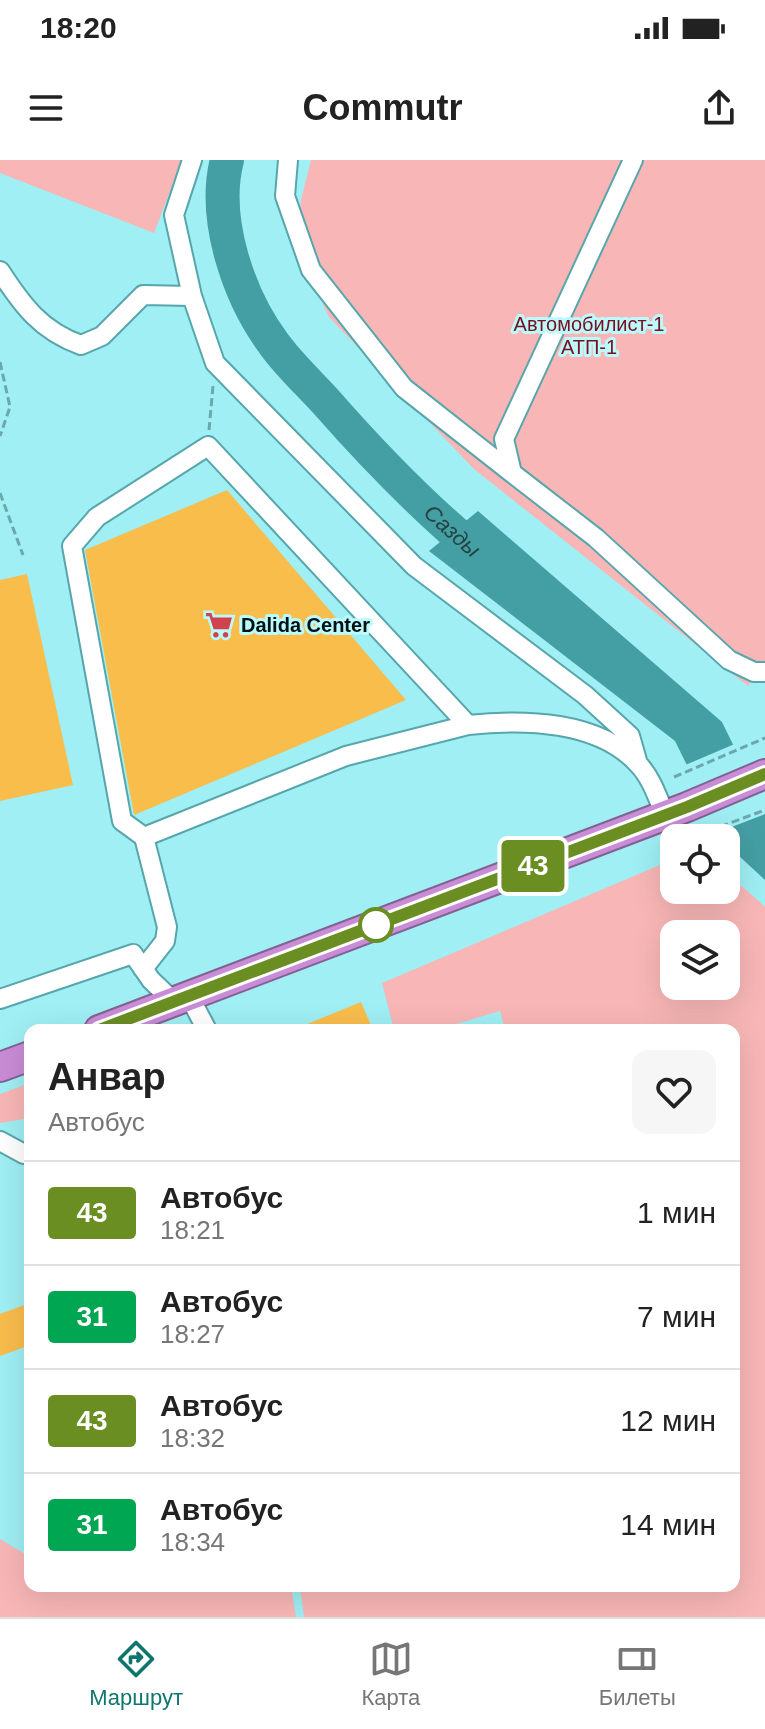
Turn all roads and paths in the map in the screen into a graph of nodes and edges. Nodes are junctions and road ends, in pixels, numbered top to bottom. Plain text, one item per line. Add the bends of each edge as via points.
1 (192, 160) edge
2 (288, 160) edge
3 (633, 160) edge
4 (0, 271) edge
5 (192, 296) junction
6 (0, 362) edge
7 (215, 363) junction
8 (0, 436) edge
9 (208, 446) junction
10 (512, 473) junction
11 (0, 493) edge
12 (23, 555) dead end
13 (765, 672) edge
14 (468, 725) junction
15 (765, 738) edge
16 (638, 764) junction
17 (765, 774) edge
18 (674, 777) dead end
19 (765, 810) edge
20 (676, 811) junction
21 (727, 824) edge
22 (144, 837) junction
23 (143, 969) junction
24 (0, 999) edge
25 (169, 1009) edge
26 (119, 1024) edge
27 (196, 1024) edge
28 (24, 1058) edge
29 (0, 1067) edge
30 (0, 1141) edge
31 (24, 1154) edge

1 - 5 lane via 174,215
2 - 10 lane via 285,196 311,270 404,388
3 - 10 lane via 504,439
4 - 5 lane via 27,313 61,338 81,345 102,336 143,295
5 - 7 lane
6 - 8 path via 10,407
7 - 9 path
7 - 16 lane via 414,566 585,695 630,736
9 - 14 lane
9 - 22 lane via 97,517 72,546 122,821
10 - 13 lane via 596,538 729,660
11 - 12 path
14 - 16 lane via 506,721 597,736
14 - 22 lane via 346,756
15 - 18 path
16 - 20 lane
17 - 20 highway
19 - 21 path
20 - 25 highway
22 - 23 lane via 167,927 165,941
23 - 24 lane via 133,954
23 - 25 lane
25 - 26 highway
25 - 27 lane
28 - 29 highway
30 - 31 lane

